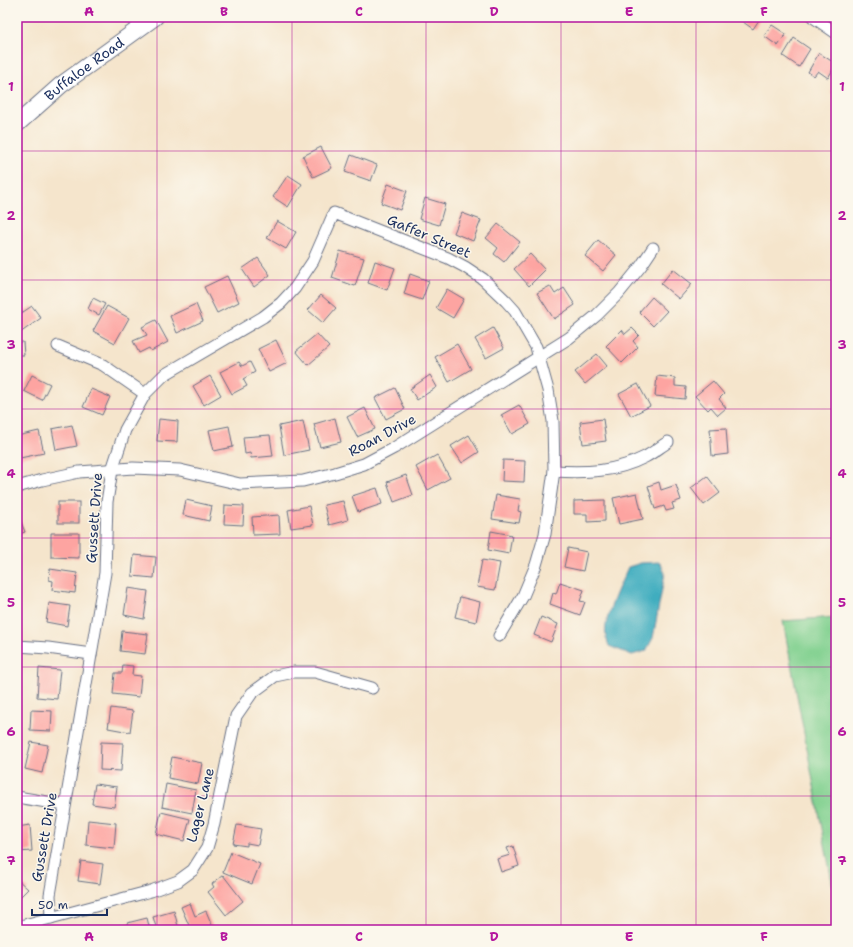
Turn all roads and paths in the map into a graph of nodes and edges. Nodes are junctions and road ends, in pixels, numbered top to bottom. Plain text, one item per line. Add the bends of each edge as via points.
1 (155, 17) edge
2 (817, 18) edge
3 (836, 33) edge
4 (17, 124) edge
5 (334, 213) joint
6 (653, 248) dead end
7 (58, 346) dead end
8 (539, 358) junction
9 (145, 394) junction
10 (668, 442) dead end
11 (112, 470) junction
12 (554, 471) junction
13 (17, 487) edge
14 (499, 636) dead end
15 (17, 646) edge
16 (90, 654) junction
17 (372, 688) dead end
18 (17, 797) edge
19 (65, 805) junction
20 (51, 918) junction
21 (17, 927) edge

1 - 4 street, Buffaloe Road via 61,85
2 - 3 street
5 - 8 street, Gaffer Street via 448,258 483,279 515,311 536,347
5 - 9 street, Gussett Drive via 313,261 295,288 281,303 263,317 164,375
6 - 8 street, Roan Drive via 619,293 597,315
7 - 9 street via 103,365
8 - 11 street, Roan Drive via 394,448 364,464 336,473 303,481 240,484 180,470
8 - 12 street, Gaffer Street via 553,421
9 - 11 street, Gussett Drive via 125,430
10 - 12 street via 646,457 606,471
11 - 13 street, Roan Drive via 79,472
11 - 16 street, Gussett Drive via 107,502 105,573
12 - 14 street, Gaffer Street via 545,534 536,565 523,596
15 - 16 street
16 - 19 street, Gussett Drive
17 - 20 street, Lager Lane via 315,672 294,672 269,680 252,693 236,716 214,824 207,848 193,870 178,882
18 - 19 street
19 - 20 street, Gussett Drive via 50,895
20 - 21 street, Lager Lane

